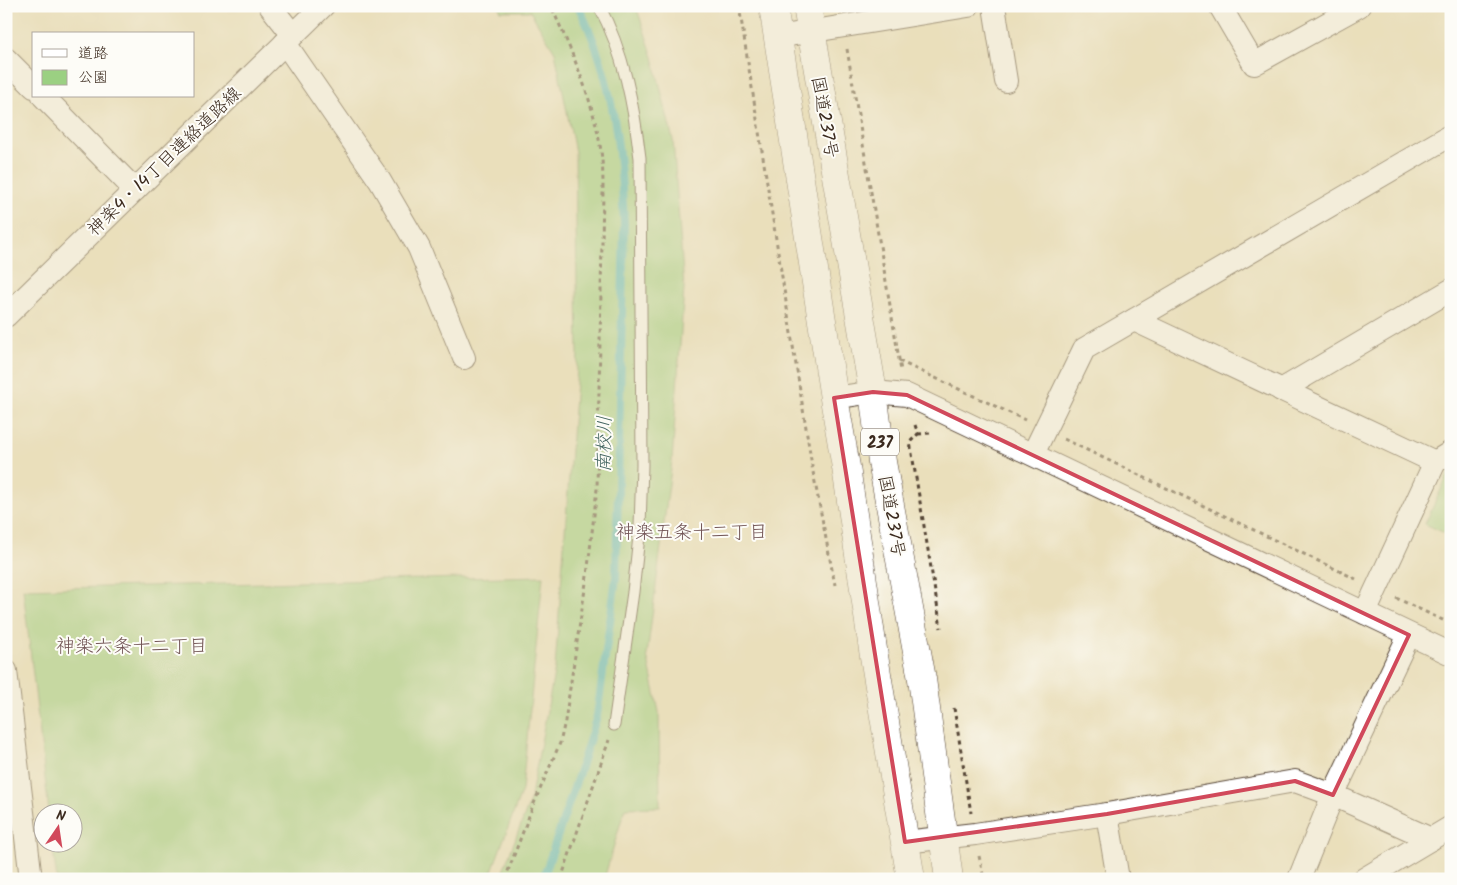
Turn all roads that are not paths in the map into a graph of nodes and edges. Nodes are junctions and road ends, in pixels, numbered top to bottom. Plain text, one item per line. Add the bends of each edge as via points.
1 (270, 6) edge
2 (322, 6) edge
3 (599, 6) edge
4 (773, 6) edge
5 (968, 6) edge
6 (994, 6) edge
7 (1220, 6) edge
8 (1359, 6) edge
9 (808, 18) edge
10 (777, 37) junction
11 (289, 39) junction
12 (6, 59) edge
13 (1006, 81) dead end
14 (32, 85) edge
15 (45, 98) edge
16 (1451, 135) edge
17 (135, 190) junction
18 (1451, 290) edge
19 (6, 316) edge
20 (1134, 320) junction
21 (464, 358) dead end
22 (1281, 390) junction
23 (873, 392) junction
24 (834, 398) junction
25 (1033, 454) junction
26 (1443, 457) edge
27 (1365, 613) junction
28 (1409, 635) junction
29 (1451, 654) edge
30 (6, 671) edge
31 (614, 725) road end
32 (1333, 795) junction
33 (14, 803) edge
34 (1107, 814) junction
35 (1451, 827) edge
36 (943, 837) junction
37 (1431, 840) junction
38 (905, 842) junction
39 (31, 879) edge
40 (911, 879) edge
41 (949, 879) edge
42 (1118, 879) edge
43 (1299, 879) edge
44 (1364, 879) edge

1 - 11 street
2 - 11 street, 神楽4・14丁目連絡道路線
3 - 31 lane via 622,67 635,114 640,158 640,527
4 - 10 highway, 国道237号 / 237
5 - 9 street via 843,27
6 - 13 street
7 - 8 street via 1254,64
9 - 10 street
9 - 23 highway, 国道237号 / 237
10 - 24 highway, 国道237号 / 237
11 - 17 street, 神楽4・14丁目連絡道路線
11 - 21 street via 414,240
12 - 14 street
15 - 17 street
16 - 20 street
17 - 19 street, 神楽4・14丁目連絡道路線
18 - 22 street
20 - 22 street
20 - 25 street via 1084,349
22 - 26 street
23 - 24 street
23 - 25 street via 907,395
23 - 36 highway, 国道237号 / 237 via 882,462 922,679
24 - 38 highway, 国道237号 / 237
25 - 27 street
26 - 27 street
27 - 28 street
28 - 29 street
28 - 32 street
30 - 33 street
32 - 34 street via 1295,781
32 - 37 street
32 - 43 street
33 - 39 street
34 - 36 street
34 - 42 street
35 - 37 street
36 - 38 street
36 - 41 highway, 国道237号 / 237
37 - 44 street
38 - 40 highway, 国道237号 / 237

